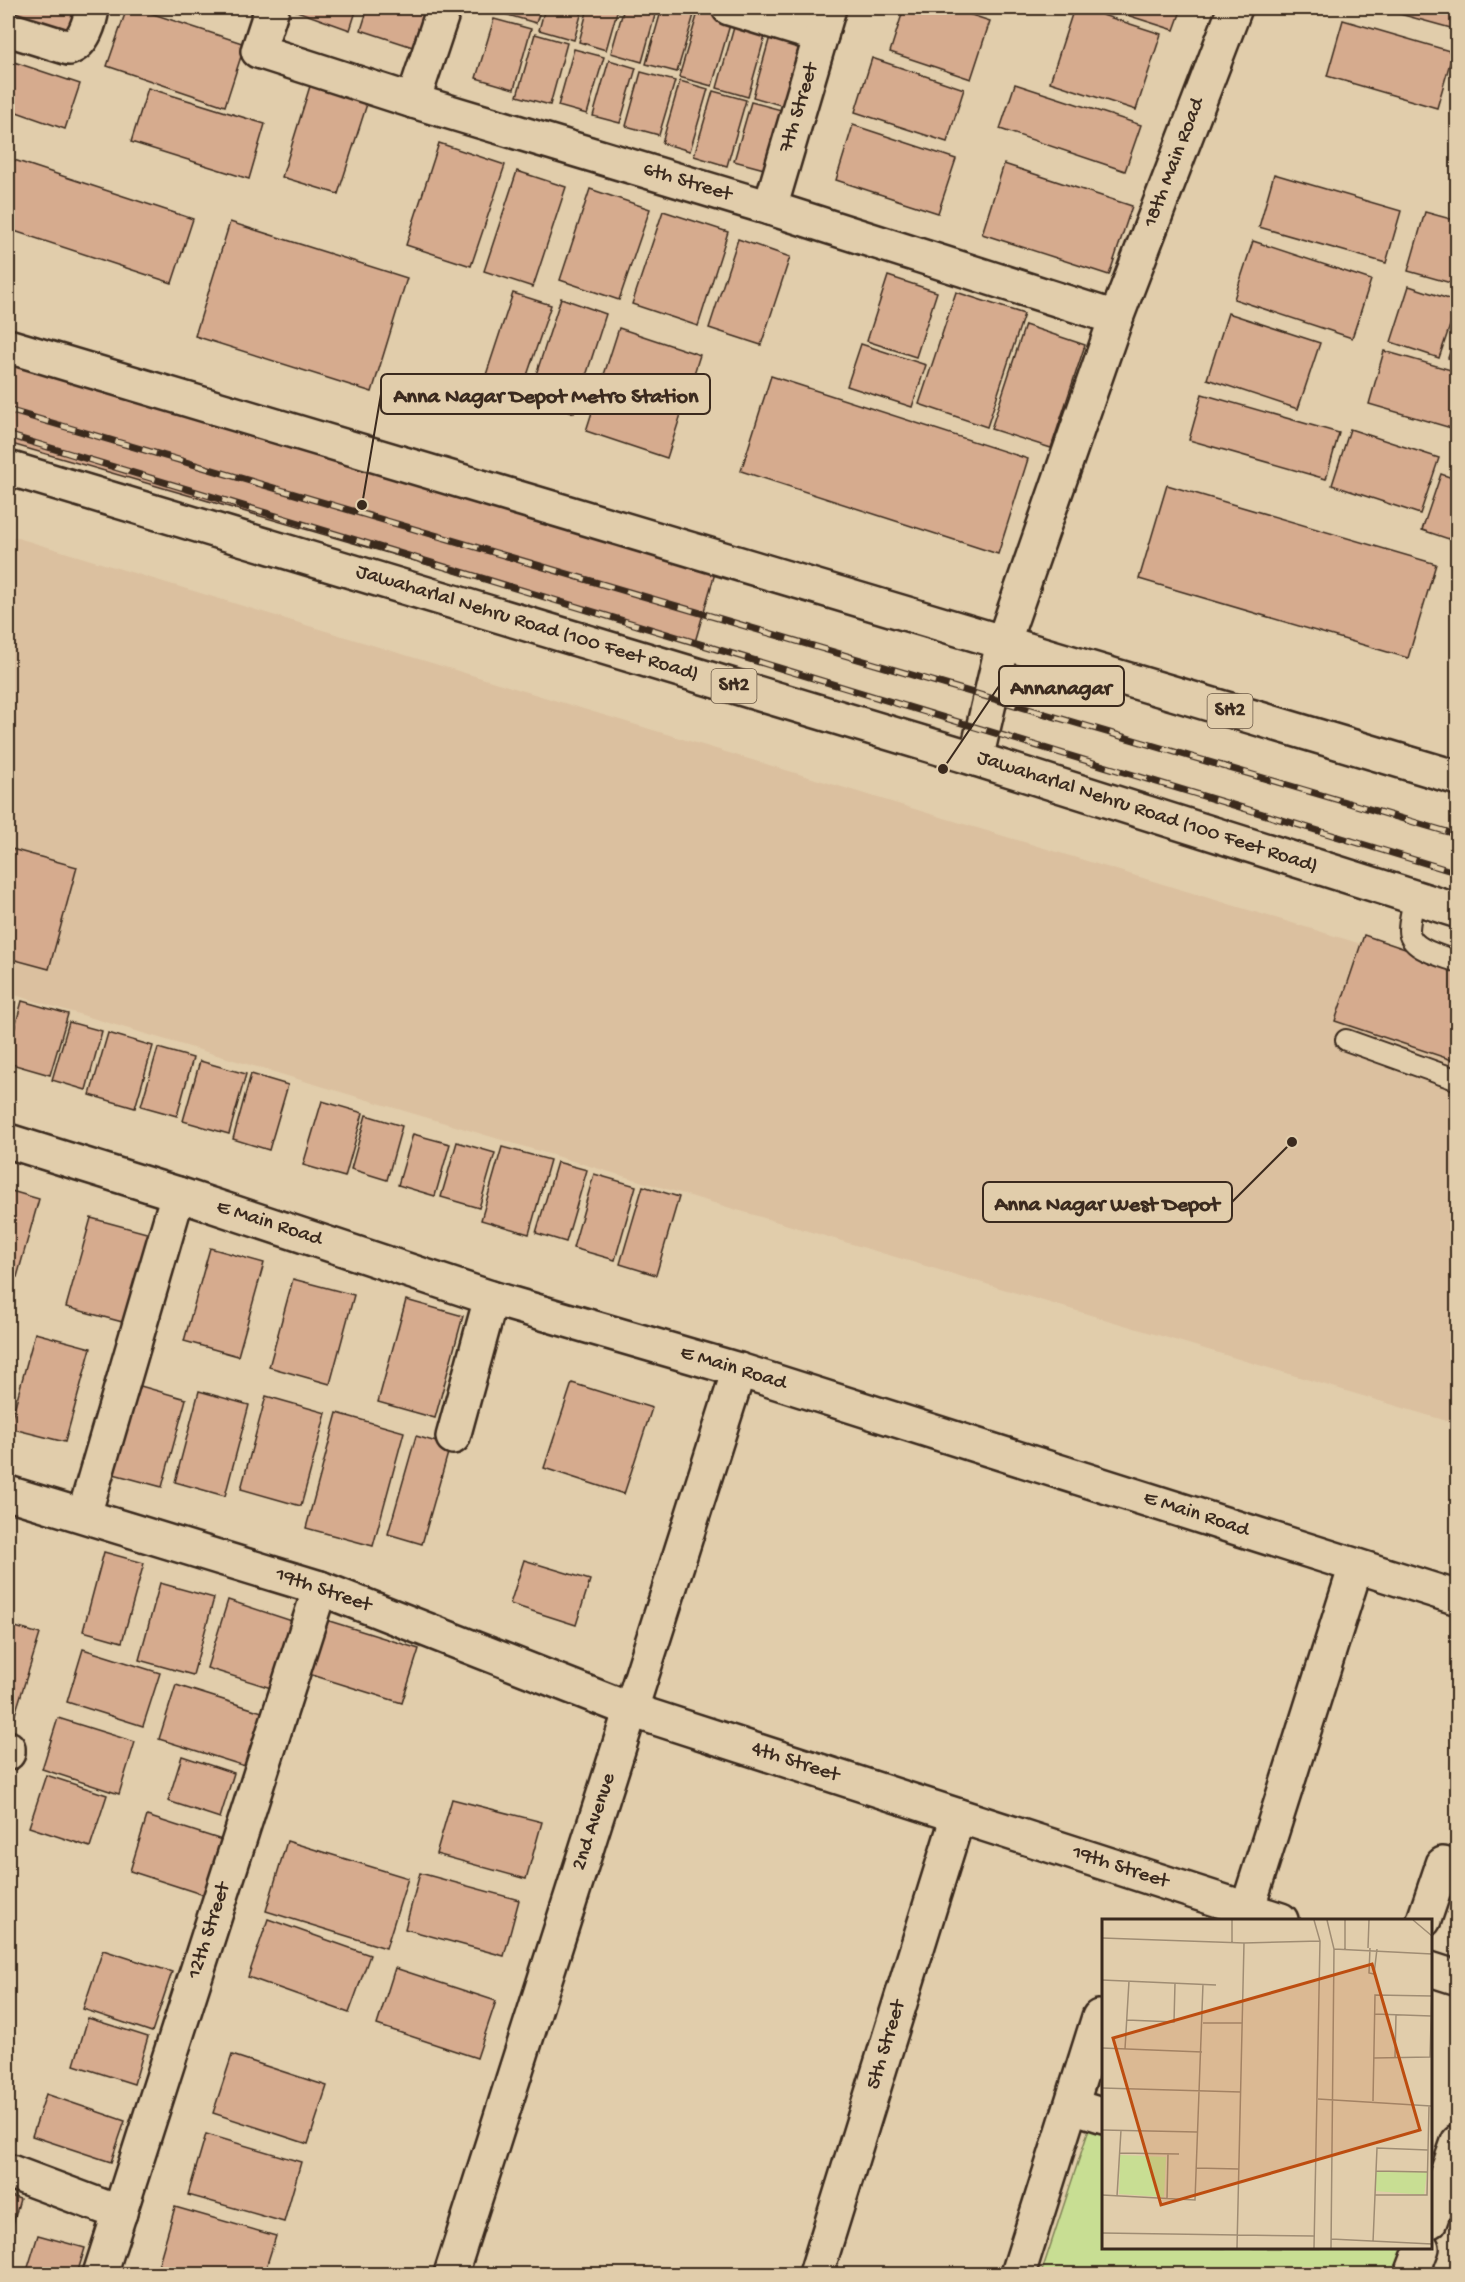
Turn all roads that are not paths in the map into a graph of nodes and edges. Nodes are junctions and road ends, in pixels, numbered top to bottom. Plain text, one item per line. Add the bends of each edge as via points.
1 (92, 8) edge
2 (272, 8) edge
3 (444, 8) edge
4 (729, 8) edge
5 (1235, 8) edge
6 (825, 22) edge
7 (8, 29) edge
8 (413, 101) junction
9 (770, 208) junction
10 (1116, 318) junction
11 (8, 346) edge
12 (8, 468) edge
13 (1003, 644) junction
14 (976, 759) junction
15 (1458, 778) edge
16 (1414, 897) junction
17 (1458, 911) edge
18 (1458, 962) edge
19 (1346, 1040) dead end
20 (1458, 1080) edge
21 (8, 1141) edge
22 (178, 1194) junction
23 (491, 1298) junction
24 (740, 1370) junction
25 (453, 1437) dead end
26 (8, 1493) edge
27 (84, 1515) junction
28 (1356, 1566) junction
29 (320, 1588) junction
30 (1458, 1598) edge
31 (631, 1710) junction
32 (8, 1748) edge
33 (8, 1753) edge
34 (958, 1816) junction
35 (1443, 1864) dead end
36 (1247, 1910) junction
37 (1278, 1919) edge
38 (1424, 1919) edge
39 (1432, 1969) edge
40 (1458, 1978) edge
41 (1099, 2017) dead end
42 (1072, 2106) junction
43 (1102, 2115) edge
44 (1458, 2142) edge
45 (8, 2171) edge
46 (120, 2212) junction
47 (1432, 2217) edge
48 (1421, 2249) edge
49 (100, 2274) edge
50 (451, 2274) edge
51 (816, 2274) edge
52 (1018, 2274) edge
53 (1412, 2274) edge

1 - 7 street via 82,38 69,48
2 - 8 street, 6th Street via 258,51
3 - 8 street
4 - 6 street
5 - 10 street, 18th Main Road
6 - 9 street, 7th Street
8 - 9 street, 6th Street
9 - 10 street, 6th Street
10 - 13 street, 18th Main Road
11 - 13 street, SH2
12 - 14 street, Jawaharlal Nehru Road (100 Feet Road) / SH2
13 - 14 street, 18th Main Road
13 - 15 street, SH2
14 - 16 street, Jawaharlal Nehru Road (100 Feet Road) / SH2
16 - 17 street, Jawaharlal Nehru Road (100 Feet Road) / SH2
16 - 18 lane via 1411,939
19 - 20 lane
21 - 22 street, E Main Road
22 - 23 street, E Main Road
22 - 27 street
23 - 24 street, E Main Road
23 - 25 street
24 - 28 street, E Main Road
24 - 31 street, 2nd Avenue
26 - 27 street, 19th Street
27 - 29 street, 19th Street
28 - 30 street, E Main Road
28 - 36 street
29 - 31 street, 19th Street
29 - 46 street, 12th Street
31 - 34 street, 4th Street
31 - 50 street, 2nd Avenue
32 - 33 street
34 - 36 street, 19th Street
34 - 51 street, 5th Street
35 - 38 street
36 - 37 street, 19th Street
39 - 40 street
41 - 42 street
42 - 43 street
42 - 52 street
44 - 47 street
45 - 46 street
46 - 49 street, 12th Street
48 - 53 street

